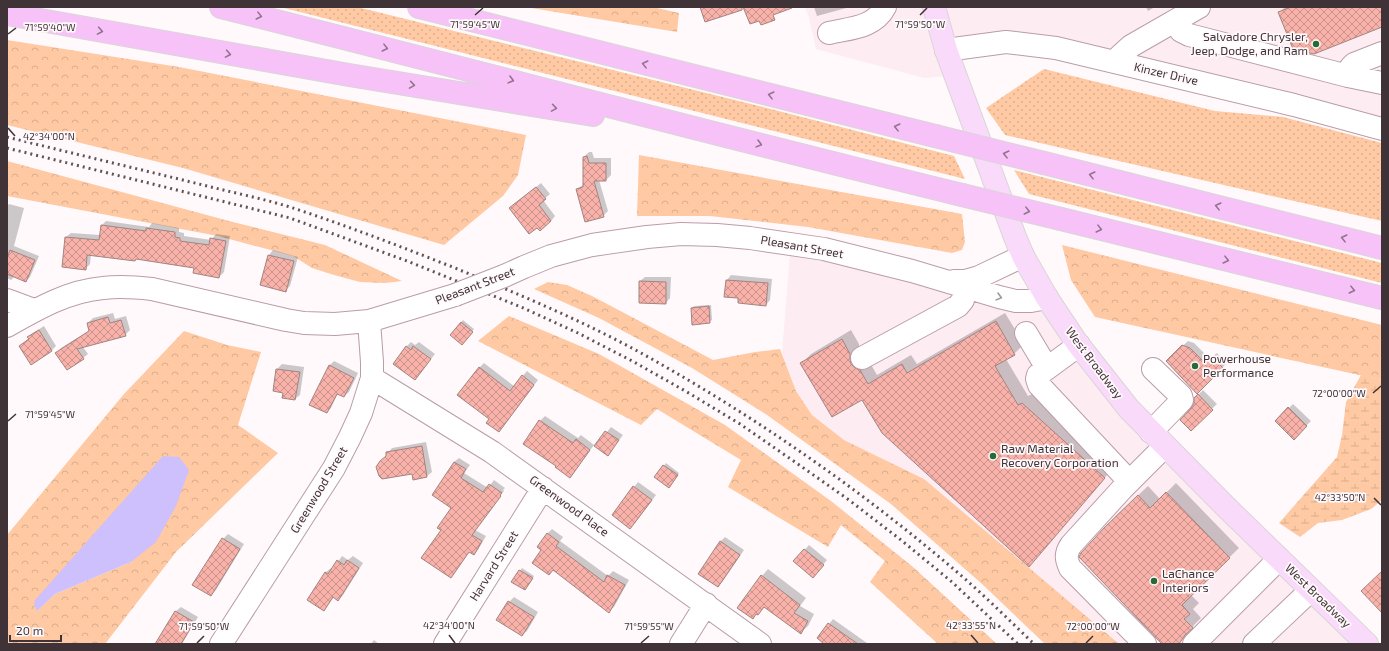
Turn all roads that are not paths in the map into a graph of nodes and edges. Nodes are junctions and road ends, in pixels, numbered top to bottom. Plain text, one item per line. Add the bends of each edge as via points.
1 (221, 7) edge
2 (419, 7) edge
3 (452, 7) edge
4 (885, 7) edge
5 (934, 7) edge
6 (1200, 7) edge
7 (7, 14) edge
8 (1175, 21) junction
9 (510, 30) junction
10 (829, 33) dead end
11 (946, 50) junction
12 (1382, 53) edge
13 (1117, 62) junction
14 (1348, 76) junction
15 (1382, 82) edge
16 (1382, 129) edge
17 (728, 136) junction
18 (1382, 248) edge
19 (1023, 256) junction
20 (960, 283) junction
21 (1047, 298) junction
22 (1382, 298) edge
23 (7, 300) edge
24 (34, 310) junction
25 (369, 321) junction
26 (7, 326) edge
27 (1026, 333) dead end
28 (1079, 345) junction
29 (862, 358) dead end
30 (1047, 368) junction
31 (1153, 369) dead end
32 (372, 378) junction
33 (1158, 439) junction
34 (1130, 481) junction
35 (543, 488) junction
36 (1279, 559) junction
37 (1311, 590) junction
38 (706, 604) junction
39 (221, 644) edge
40 (445, 644) edge
41 (681, 644) edge
42 (760, 644) edge
43 (1145, 644) edge
44 (1194, 644) edge
45 (1254, 644) edge
46 (1367, 644) edge

1 -> 17 highway
2 - 9 highway
3 - 9 highway
4 - 10 street via 871,22
5 - 11 main road, West Broadway
6 - 8 street
7 -> 17 highway via 342,74
8 - 13 street via 1131,46
8 - 14 street via 1178,28 1190,36
18 -> 9 highway, bridge
11 - 13 street, Kinzer Drive via 1012,42 1056,48
11 - 19 main road, West Broadway
12 - 14 street via 1354,64
13 - 16 street, Kinzer Drive
14 - 15 street
17 -> 22 highway, bridge
19 - 20 street
19 - 21 main road, West Broadway
20 -> 21 street, Pleasant Street via 1016,301
20 - 25 street, Pleasant Street, bridge via 824,249 750,238 681,234 592,245 551,256 455,295
20 - 29 street via 963,300 958,306
21 - 28 main road, West Broadway
23 - 24 street
24 - 25 street, Pleasant Street via 59,299 94,289 130,287 152,289 304,323
24 - 26 street, Pleasant Street
25 - 32 street, Greenwood Street
27 - 30 street
28 - 30 street
28 - 33 main road, West Broadway via 1129,409
30 - 34 street via 1038,375 1039,385
31 - 33 street via 1181,396 1182,400
32 - 35 street, Greenwood Place via 492,452
32 - 39 street, Greenwood Street via 361,413 345,449
33 - 34 street
33 - 36 main road, West Broadway
34 - 43 street via 1071,545 1066,552 1066,558 1070,568
35 - 38 street, Greenwood Place
35 - 40 street, Harvard Street
36 - 37 main road, West Broadway
36 - 44 street
37 - 45 street
37 - 46 main road, West Broadway
38 - 41 street
38 - 42 street, Greenwood Place

